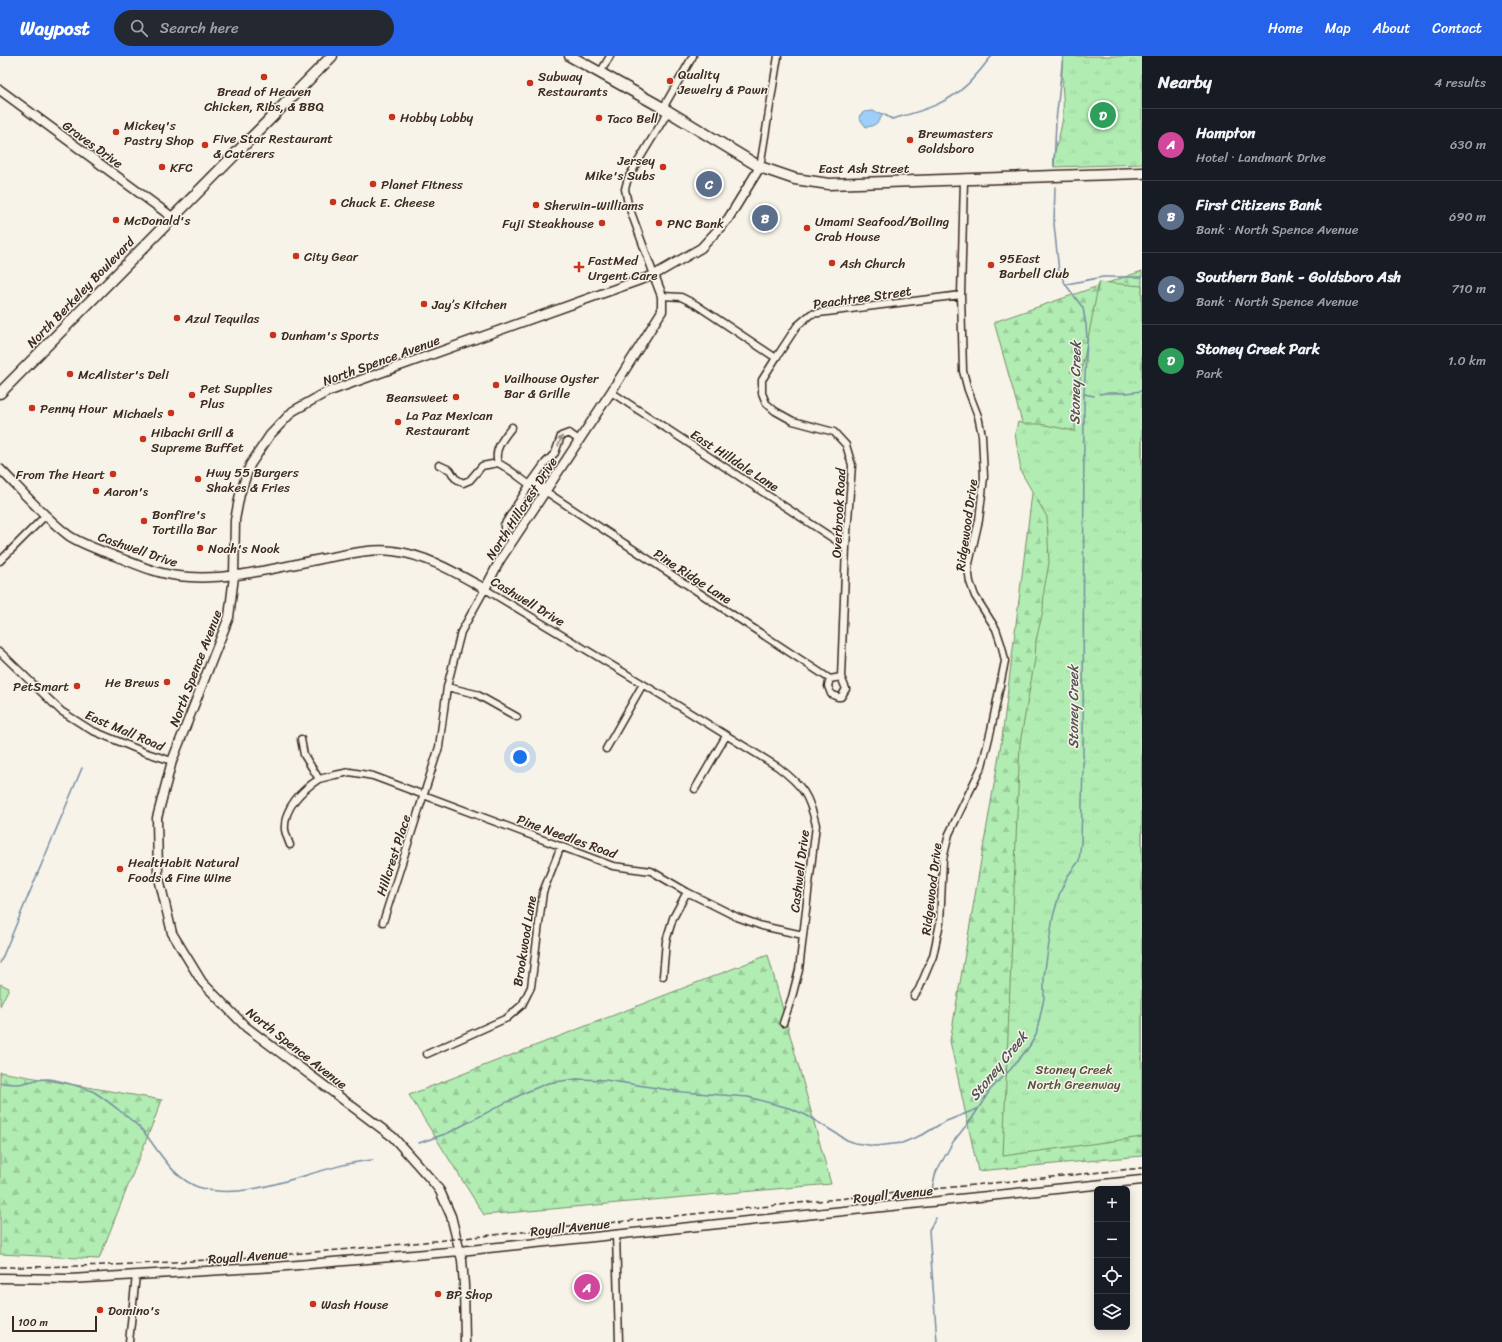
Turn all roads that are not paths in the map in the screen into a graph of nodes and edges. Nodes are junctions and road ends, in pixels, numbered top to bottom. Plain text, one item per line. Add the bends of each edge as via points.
1 (332, 56) edge
2 (570, 56) edge
3 (610, 56) edge
4 (693, 56) edge
5 (778, 56) edge
6 (600, 73) junction
7 (0, 90) edge
8 (665, 110) junction
9 (760, 167) junction
10 (1142, 173) edge
11 (964, 180) junction
12 (172, 217) junction
13 (654, 275) junction
14 (961, 295) junction
15 (662, 296) junction
16 (776, 358) junction
17 (611, 392) junction
18 (0, 393) edge
19 (512, 427) dead end
20 (579, 440) junction
21 (498, 463) junction
22 (439, 465) dead end
23 (0, 469) edge
24 (530, 484) junction
25 (545, 491) junction
26 (46, 515) junction
27 (514, 540) junction
28 (846, 547) junction
29 (0, 561) edge
30 (234, 576) junction
31 (484, 589) junction
32 (0, 652) edge
33 (841, 677) junction
34 (830, 679) junction
35 (643, 684) junction
36 (447, 687) junction
37 (517, 717) dead end
38 (726, 736) junction
39 (301, 739) dead end
40 (606, 749) dead end
41 (172, 761) junction
42 (319, 779) junction
43 (695, 789) dead end
44 (424, 794) junction
45 (290, 845) dead end
46 (560, 846) junction
47 (687, 892) junction
48 (383, 922) dead end
49 (803, 936) junction
50 (662, 976) dead end
51 (914, 996) dead end
52 (783, 1023) dead end
53 (427, 1054) dead end
54 (1142, 1180) edge
55 (616, 1234) junction
56 (460, 1251) junction
57 (136, 1274) junction
58 (0, 1278) edge
59 (129, 1342) edge
60 (465, 1342) edge
61 (619, 1342) edge

1 - 12 main road, North Berkeley Boulevard
2 - 6 main road, East Ash Street
3 - 6 street
4 - 8 street
5 - 9 street
6 - 8 main road, East Ash Street
7 - 12 street, Graves Drive
8 - 9 main road, East Ash Street
8 - 13 street via 625,188 628,204
9 - 11 main road, East Ash Street via 796,178 829,184
9 - 13 street, North Spence Avenue via 728,220 701,248
10 - 11 main road, East Ash Street
11 - 14 street, Ridgewood Drive
12 - 18 main road, North Berkeley Boulevard
13 - 15 street, North Hillcrest Drive
13 - 30 street, North Spence Avenue via 327,392 293,411 270,435 250,465 240,494 235,520
14 - 16 street, Peachtree Street via 811,314 797,326
14 - 51 street, Ridgewood Drive via 964,371 982,435 984,477 968,568 975,596 996,629 1005,661 982,766 949,834 943,859 940,923 933,956
15 - 16 street via 681,298 695,304
15 - 17 street, North Hillcrest Drive via 662,311
16 - 28 street, Overbrook Road via 762,380 762,393 766,403 793,421 834,432 846,445 852,465
17 - 20 street, North Hillcrest Drive
17 - 28 street, East Hilldale Lane
19 - 21 street via 499,445 496,453
24 -> 20 street via 555,453 561,436 568,433
20 - 25 street, North Hillcrest Drive
21 - 22 street via 482,466 470,480 463,483 455,478 450,470
21 - 24 street, Pine Ridge Lane
23 - 26 street, Cashwell Drive
24 - 25 street, Pine Ridge Lane via 537,483
24 - 27 street via 503,528
25 - 27 street, North Hillcrest Drive
25 - 34 street, Pine Ridge Lane
26 - 29 street
26 - 30 street, Cashwell Drive via 69,536 137,564 177,576
27 - 31 street, North Hillcrest Drive
28 - 33 street, Overbrook Road
30 - 31 street, Cashwell Drive via 369,550 392,550 417,555 443,566
30 - 41 street, North Spence Avenue via 229,617
31 - 35 street, Cashwell Drive
31 - 36 street, North Hillcrest Drive via 460,632
32 - 41 street, East Mall Road via 61,711 91,730
33 - 34 street
33 - 34 street, Overbrook Road via 846,689 838,697 831,694 828,686
35 - 38 street, Cashwell Drive
35 - 40 street
36 - 37 street via 476,694
36 - 44 street, North Hillcrest Drive via 439,746
38 - 43 street
38 - 49 street, Cashwell Drive via 792,777 804,790 812,806 816,825
39 - 42 street via 304,755
41 - 56 street, North Spence Avenue via 157,818 158,874 172,933 202,982 246,1026 393,1137 434,1183 445,1200
42 - 44 street, Pine Needles Road via 350,772 373,776
42 - 45 street via 293,802 287,815 285,829
44 - 46 street, Pine Needles Road
44 - 48 street, Hillcrest Place
46 - 47 street, Pine Needles Road via 613,866 651,871
46 - 53 street, Brookwood Lane via 543,892 531,986 522,1004 507,1018
47 - 49 street, Pine Needles Road via 737,917
47 - 50 street via 673,918 666,941
49 - 52 street, Cashwell Drive via 799,970
54 - 55 street, Royall Avenue
55 - 56 street, Royall Avenue
55 - 61 street
56 - 57 street, Royall Avenue via 275,1267
56 - 60 street, North Spence Avenue via 464,1285
57 - 58 street, Royall Avenue via 70,1279
57 - 59 street

